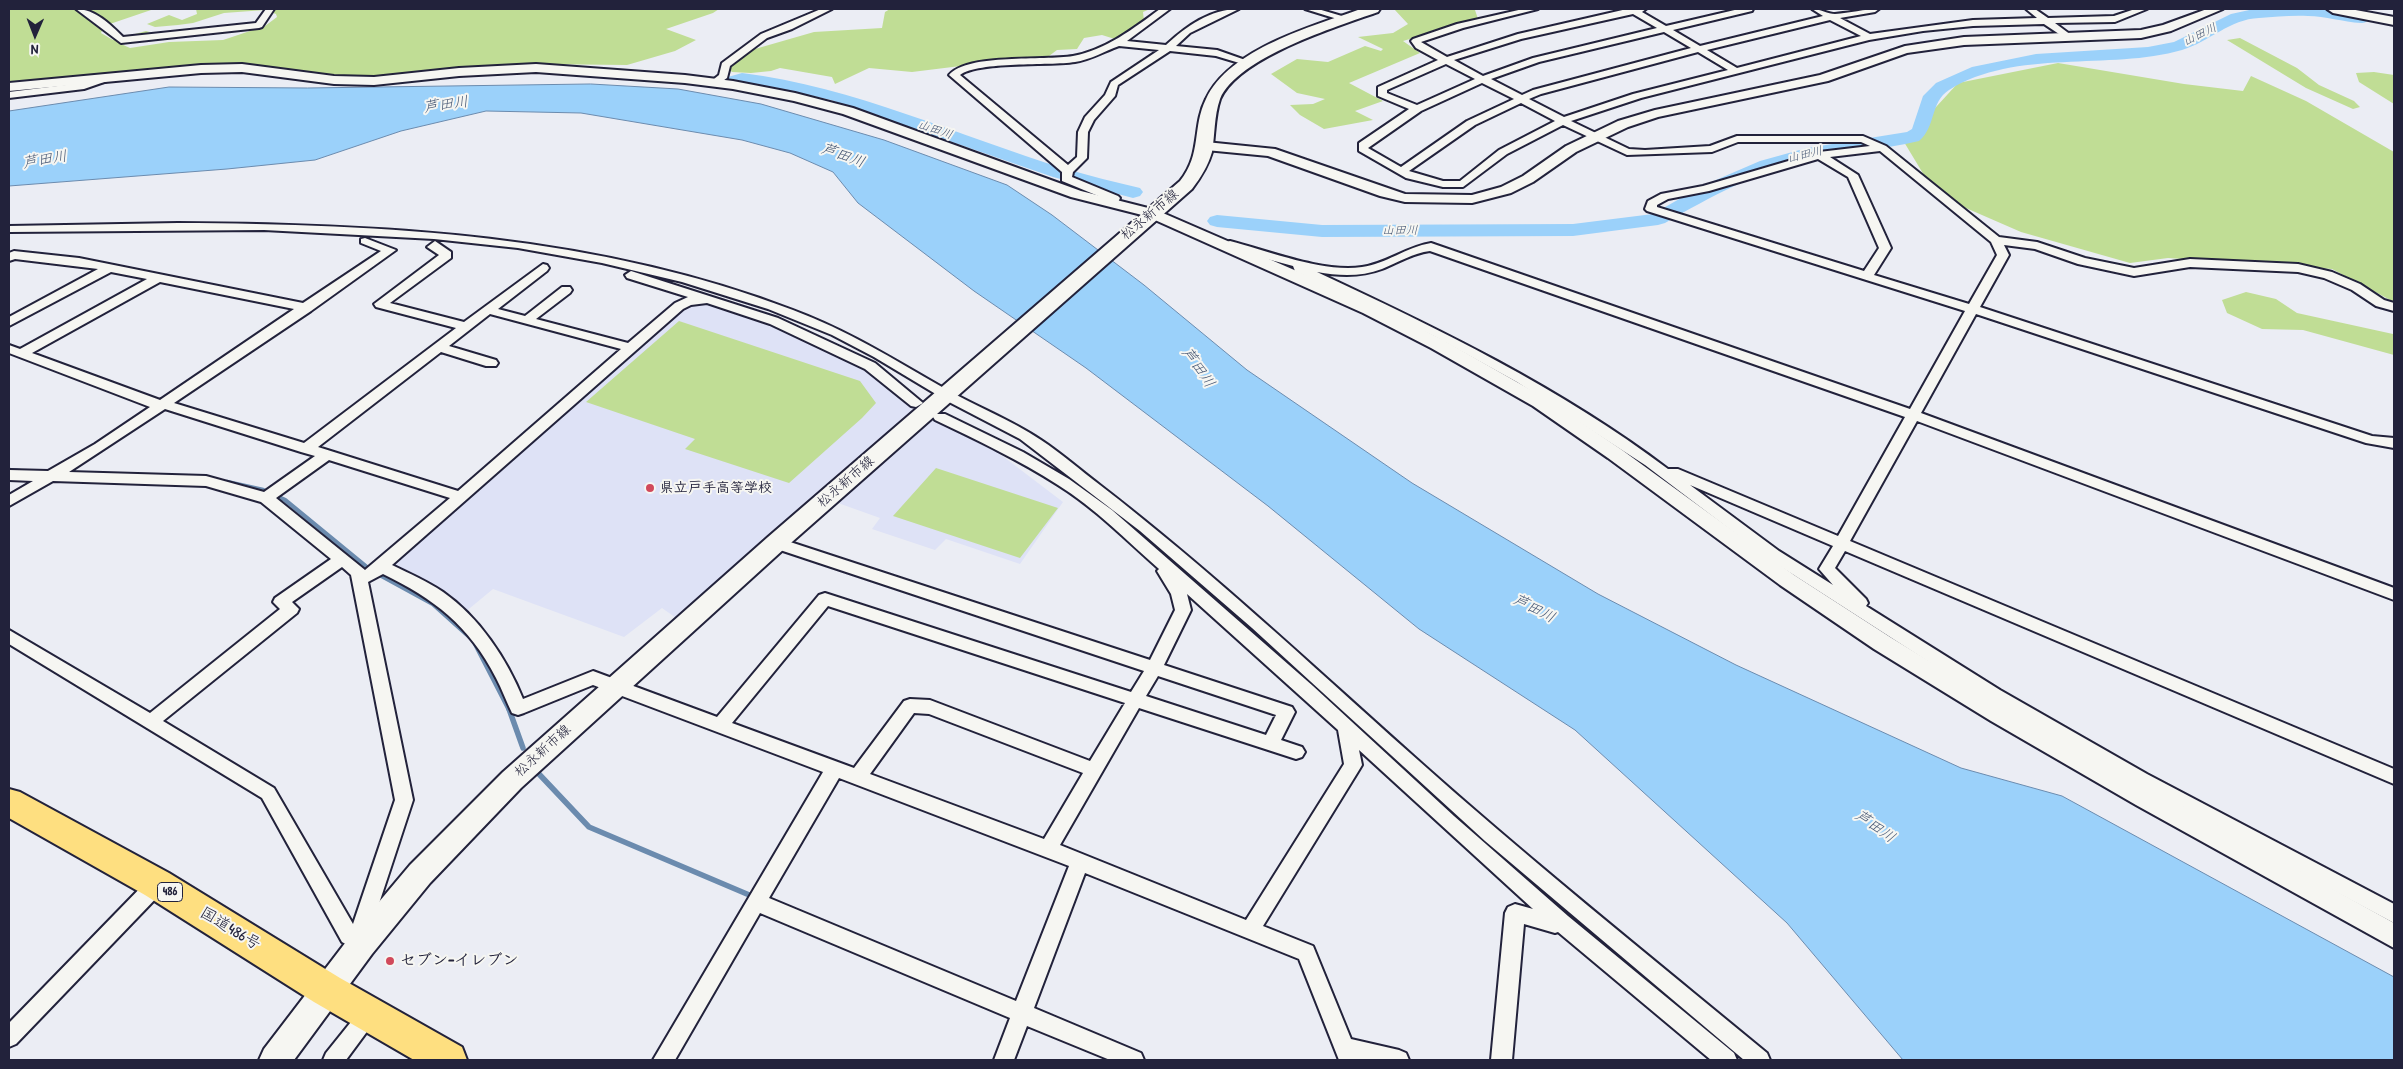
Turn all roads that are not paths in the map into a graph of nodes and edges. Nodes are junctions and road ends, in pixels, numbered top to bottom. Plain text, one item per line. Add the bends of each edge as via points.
1 (80, 9) edge
2 (270, 9) edge
3 (828, 9) edge
4 (1166, 9) edge
5 (1235, 9) edge
6 (1310, 9) edge
7 (1326, 9) edge
8 (1373, 9) edge
9 (1534, 9) edge
10 (1636, 9) edge
11 (1750, 9) edge
12 (1816, 9) edge
13 (1875, 9) edge
14 (2030, 9) edge
15 (2116, 9) edge
16 (2143, 9) edge
17 (2218, 9) edge
18 (2333, 9) edge
19 (2126, 15) junction
20 (1831, 17) junction
21 (1346, 19) junction
22 (2048, 21) junction
23 (2394, 21) edge
24 (1665, 29) junction
25 (1869, 37) junction
26 (2068, 37) junction
27 (1118, 42) junction
28 (1167, 49) junction
29 (1700, 49) junction
30 (1446, 60) junction
31 (1246, 62) junction
32 (1736, 71) junction
33 (104, 78) junction
34 (1483, 79) junction
35 (714, 83) junction
36 (9, 87) edge
37 (9, 95) edge
38 (1522, 100) junction
39 (1417, 108) junction
40 (1562, 121) junction
41 (1594, 137) junction
42 (1206, 146) junction
43 (1882, 148) junction
44 (1820, 155) junction
45 (1068, 171) junction
46 (1402, 171) junction
47 (1113, 203) junction
48 (1147, 217) junction
49 (9, 229) edge
50 (9, 237) edge
51 (1996, 240) junction
52 (365, 241) junction
53 (434, 245) junction
54 (1224, 246) junction
55 (9, 257) edge
56 (1299, 263) junction
57 (108, 268) junction
58 (544, 268) dead end
59 (1867, 276) junction
60 (158, 278) junction
61 (566, 290) dead end
62 (713, 300) junction
63 (2394, 307) edge
64 (307, 308) junction
65 (778, 309) junction
66 (1972, 309) junction
67 (488, 310) junction
68 (527, 320) junction
69 (9, 322) edge
70 (466, 327) junction
71 (439, 347) junction
72 (631, 348) junction
73 (9, 349) edge
74 (22, 354) junction
75 (491, 363) dead end
76 (947, 400) junction
77 (916, 403) dead end
78 (162, 404) junction
79 (1913, 415) junction
80 (2394, 443) edge
81 (306, 449) junction
82 (327, 455) junction
83 (1650, 462) junction
84 (9, 474) edge
85 (50, 476) junction
86 (272, 494) junction
87 (459, 496) junction
88 (9, 501) edge
89 (1137, 520) junction
90 (776, 543) junction
91 (1841, 544) junction
92 (1152, 552) junction
93 (342, 559) junction
94 (372, 572) junction
95 (2394, 594) edge
96 (1857, 609) junction
97 (9, 636) edge
98 (1154, 668) junction
99 (616, 686) junction
100 (1135, 700) junction
101 (150, 722) junction
102 (721, 724) junction
103 (1346, 728) junction
104 (1272, 744) junction
105 (1296, 752) dead end
106 (835, 768) junction
107 (1094, 770) junction
108 (858, 776) junction
109 (2394, 777) edge
110 (9, 802) edge
111 (1048, 849) junction
112 (1080, 861) junction
113 (157, 884) junction
114 (756, 902) junction
115 (2394, 914) edge
116 (1561, 922) junction
117 (1250, 930) junction
118 (2394, 936) edge
119 (359, 942) junction
120 (327, 990) junction
121 (370, 1014) junction
122 (1022, 1015) junction
123 (9, 1037) edge
124 (1346, 1054) edge
125 (275, 1060) edge
126 (333, 1060) edge
127 (449, 1060) edge
128 (663, 1060) edge
129 (1004, 1060) edge
130 (1134, 1060) edge
131 (1399, 1060) edge
132 (1501, 1060) edge
133 (1727, 1060) edge
134 (1760, 1060) edge

1 - 2 street via 107,26 121,40 259,24
3 - 35 street via 764,36 725,65 724,76
4 - 27 street
5 - 28 street via 1187,31
6 - 21 street
7 - 21 main road
8 - 21 main road, 松永新市線
9 - 30 street via 1460,26 1416,41 1419,46
10 - 24 street
10 - 30 street via 1518,37
11 - 24 street
12 - 20 street
13 - 20 street
14 - 22 street
15 - 19 street
16 - 19 street
17 - 26 street via 2141,34
18 - 23 street
19 - 22 street via 2115,19
20 - 25 street
20 - 29 street
21 - 31 main road, 松永新市線
22 - 25 street via 1923,28
22 - 26 street
24 - 29 street
24 - 34 street via 1536,60
25 - 32 street
26 - 41 street via 1930,44 1822,78 1654,114
27 - 28 street
27 - 45 street via 1075,59 1000,63 962,69 954,75
28 - 31 street via 1217,54
28 - 45 street via 1114,84 1110,96 1089,119 1083,132 1082,158
29 - 32 street
29 - 38 street via 1575,81
30 - 34 street
30 - 39 street via 1382,89 1382,94
31 - 42 main road, 松永新市線 via 1229,75 1213,98 1207,121
32 - 40 street via 1638,96
33 - 35 street via 201,68 242,68 334,80 374,81 536,68
33 - 36 street
33 - 37 street via 84,86
34 - 38 street
34 - 39 street
35 - 47 street via 795,97 848,111 1076,194
38 - 40 street
38 - 46 street via 1471,123
39 - 46 street via 1363,145 1364,149
40 - 41 street
40 - 46 street via 1503,152 1463,184 1443,184
41 - 42 street via 1506,190 1472,199 1452,200 1405,198 1270,152
41 - 43 street via 1627,152 1645,153 1712,150 1738,139 1864,139
42 - 48 main road, 松永新市線 via 1197,172 1173,197
43 - 44 street
43 - 51 street
44 - 59 street via 1853,175 1885,248
44 - 59 street via 1705,189 1664,196 1652,203 1651,210
45 - 47 street via 1066,179 1114,198
47 - 48 street
48 - 54 street
48 - 76 main road, 松永新市線
49 - 65 street via 136,226 299,228 418,235 597,257 687,279
50 - 52 street via 142,234
51 - 63 street via 2037,246 2082,261 2134,272 2190,263 2298,268 2328,275 2356,287 2380,303
51 - 66 street via 2003,255
52 - 53 street
52 - 64 street via 390,250
53 - 62 street via 582,264
53 - 70 street via 447,255 380,304
54 - 56 street
54 - 118 street via 1369,309 1539,402 1787,580 1882,643 2144,798
55 - 57 street via 79,262
56 - 79 street via 1338,273 1364,271 1420,247 1431,247
56 - 83 street via 1299,268 1438,333 1522,379
57 - 60 street
57 - 69 street
58 - 67 street
59 - 66 street
60 - 64 street
60 - 74 street
61 - 68 street
62 - 65 street via 772,312
62 - 72 street via 688,301
62 - 77 street via 774,321 870,366
64 - 78 street
65 - 76 street via 854,340
66 - 79 street
66 - 80 street via 2371,440
67 - 68 street
67 - 70 street
68 - 72 street
70 - 71 street
71 - 75 street
71 - 81 street
72 - 87 street
73 - 74 street
74 - 78 street
76 - 89 street via 1027,437
76 - 90 main road, 松永新市線
76 - 92 street via 1018,455 1064,482
78 - 81 street
78 - 85 street via 100,447
79 - 91 street
79 - 95 street
81 - 82 street
82 - 86 street
82 - 87 street
83 - 91 street
83 - 96 street via 1774,555
84 - 85 street
85 - 86 street via 206,481
85 - 88 street
86 - 93 street
87 - 94 street
89 - 92 street via 1134,524
89 - 134 street via 1237,604 1407,761 1613,940
90 - 98 street
90 - 99 main road, 松永新市線
91 - 96 street via 1827,569 1861,604
91 - 109 street
92 - 98 street via 1179,593 1183,610
92 - 103 street
93 - 94 street via 358,572
93 - 101 street via 281,602 291,609
94 - 99 street via 444,601 483,640 518,708 593,678
94 - 119 street via 404,800
96 - 115 street via 1994,695 2216,820
97 - 101 street
98 - 100 street
98 - 104 street via 1286,712
99 - 102 street
99 - 119 main road, 松永新市線 via 512,780
100 - 102 street via 825,599
100 - 104 street
100 - 107 street
101 - 119 street via 268,793 349,936
102 - 106 street
103 - 116 street
103 - 117 street via 1353,765
104 - 105 street
106 - 108 street
106 - 114 street
107 - 108 street via 930,707 910,706
107 - 111 street
108 - 111 street
110 - 113 highway, 国道486号 / 486
111 - 112 street
112 - 117 street
112 - 122 street
113 - 120 highway, 国道486号 / 486
113 - 123 street
114 - 122 street
114 - 128 street
116 - 132 street via 1555,924 1515,913
116 - 133 street
117 - 124 street via 1306,953
119 - 120 main road, 松永新市線
120 - 121 highway, 国道486号 / 486
120 - 125 main road, 松永新市線
121 - 126 street
121 - 127 highway, 国道486号 / 486
122 - 129 street
122 - 130 street
124 - 131 street

